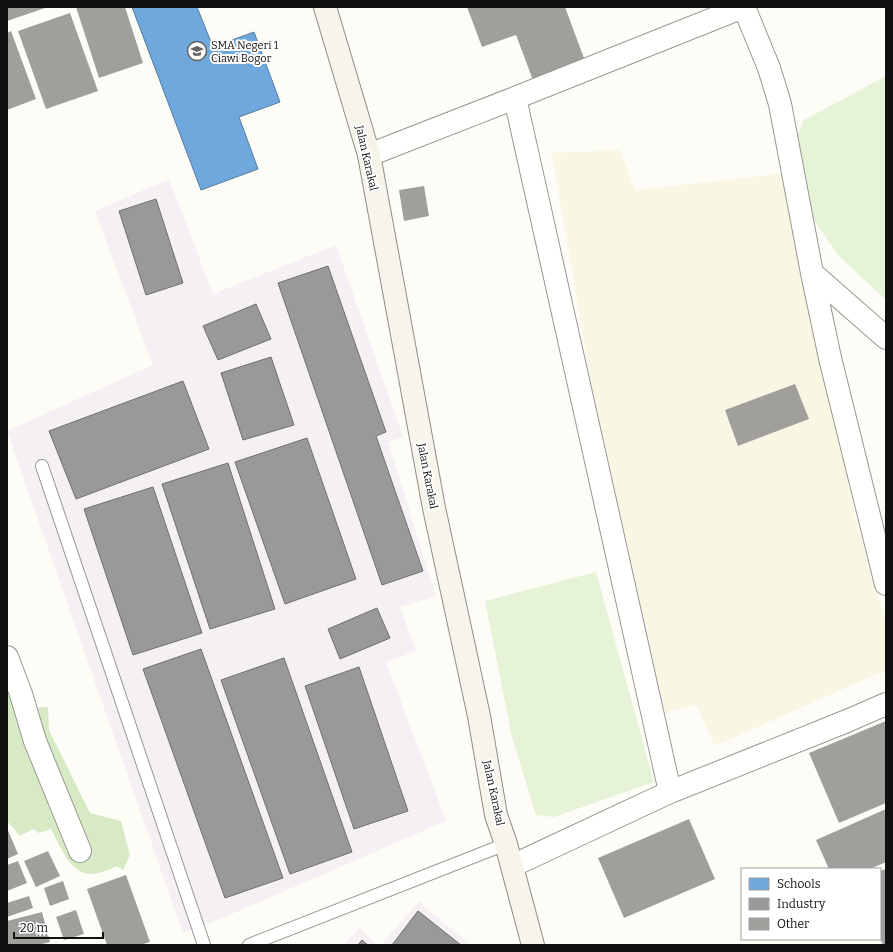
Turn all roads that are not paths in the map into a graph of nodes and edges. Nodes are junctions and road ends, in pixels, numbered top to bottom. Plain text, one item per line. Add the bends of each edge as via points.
1 (325, 7) edge
2 (744, 7) edge
3 (515, 98) junction
4 (368, 154) junction
5 (812, 273) junction
6 (886, 338) edge
7 (42, 466) dead end
8 (879, 522) edge
9 (886, 584) edge
10 (7, 657) edge
11 (886, 704) edge
12 (670, 792) junction
13 (506, 844) junction
14 (80, 851) dead end
15 (512, 866) junction
16 (204, 945) edge
17 (249, 945) edge
18 (533, 945) edge

1 - 4 main road, Jalan Karakal
2 - 3 street
2 - 5 street via 769,68 780,104
3 - 4 street
3 - 12 street
4 - 13 main road, Jalan Karakal via 434,508 479,716 496,815
5 - 6 street
5 - 8 street via 830,358
7 - 16 lane
8 - 9 street
10 - 14 street via 35,741
11 - 12 street
12 - 15 street
13 - 15 main road, Jalan Karakal
13 - 17 lane
15 - 18 main road, Jalan Karakal

